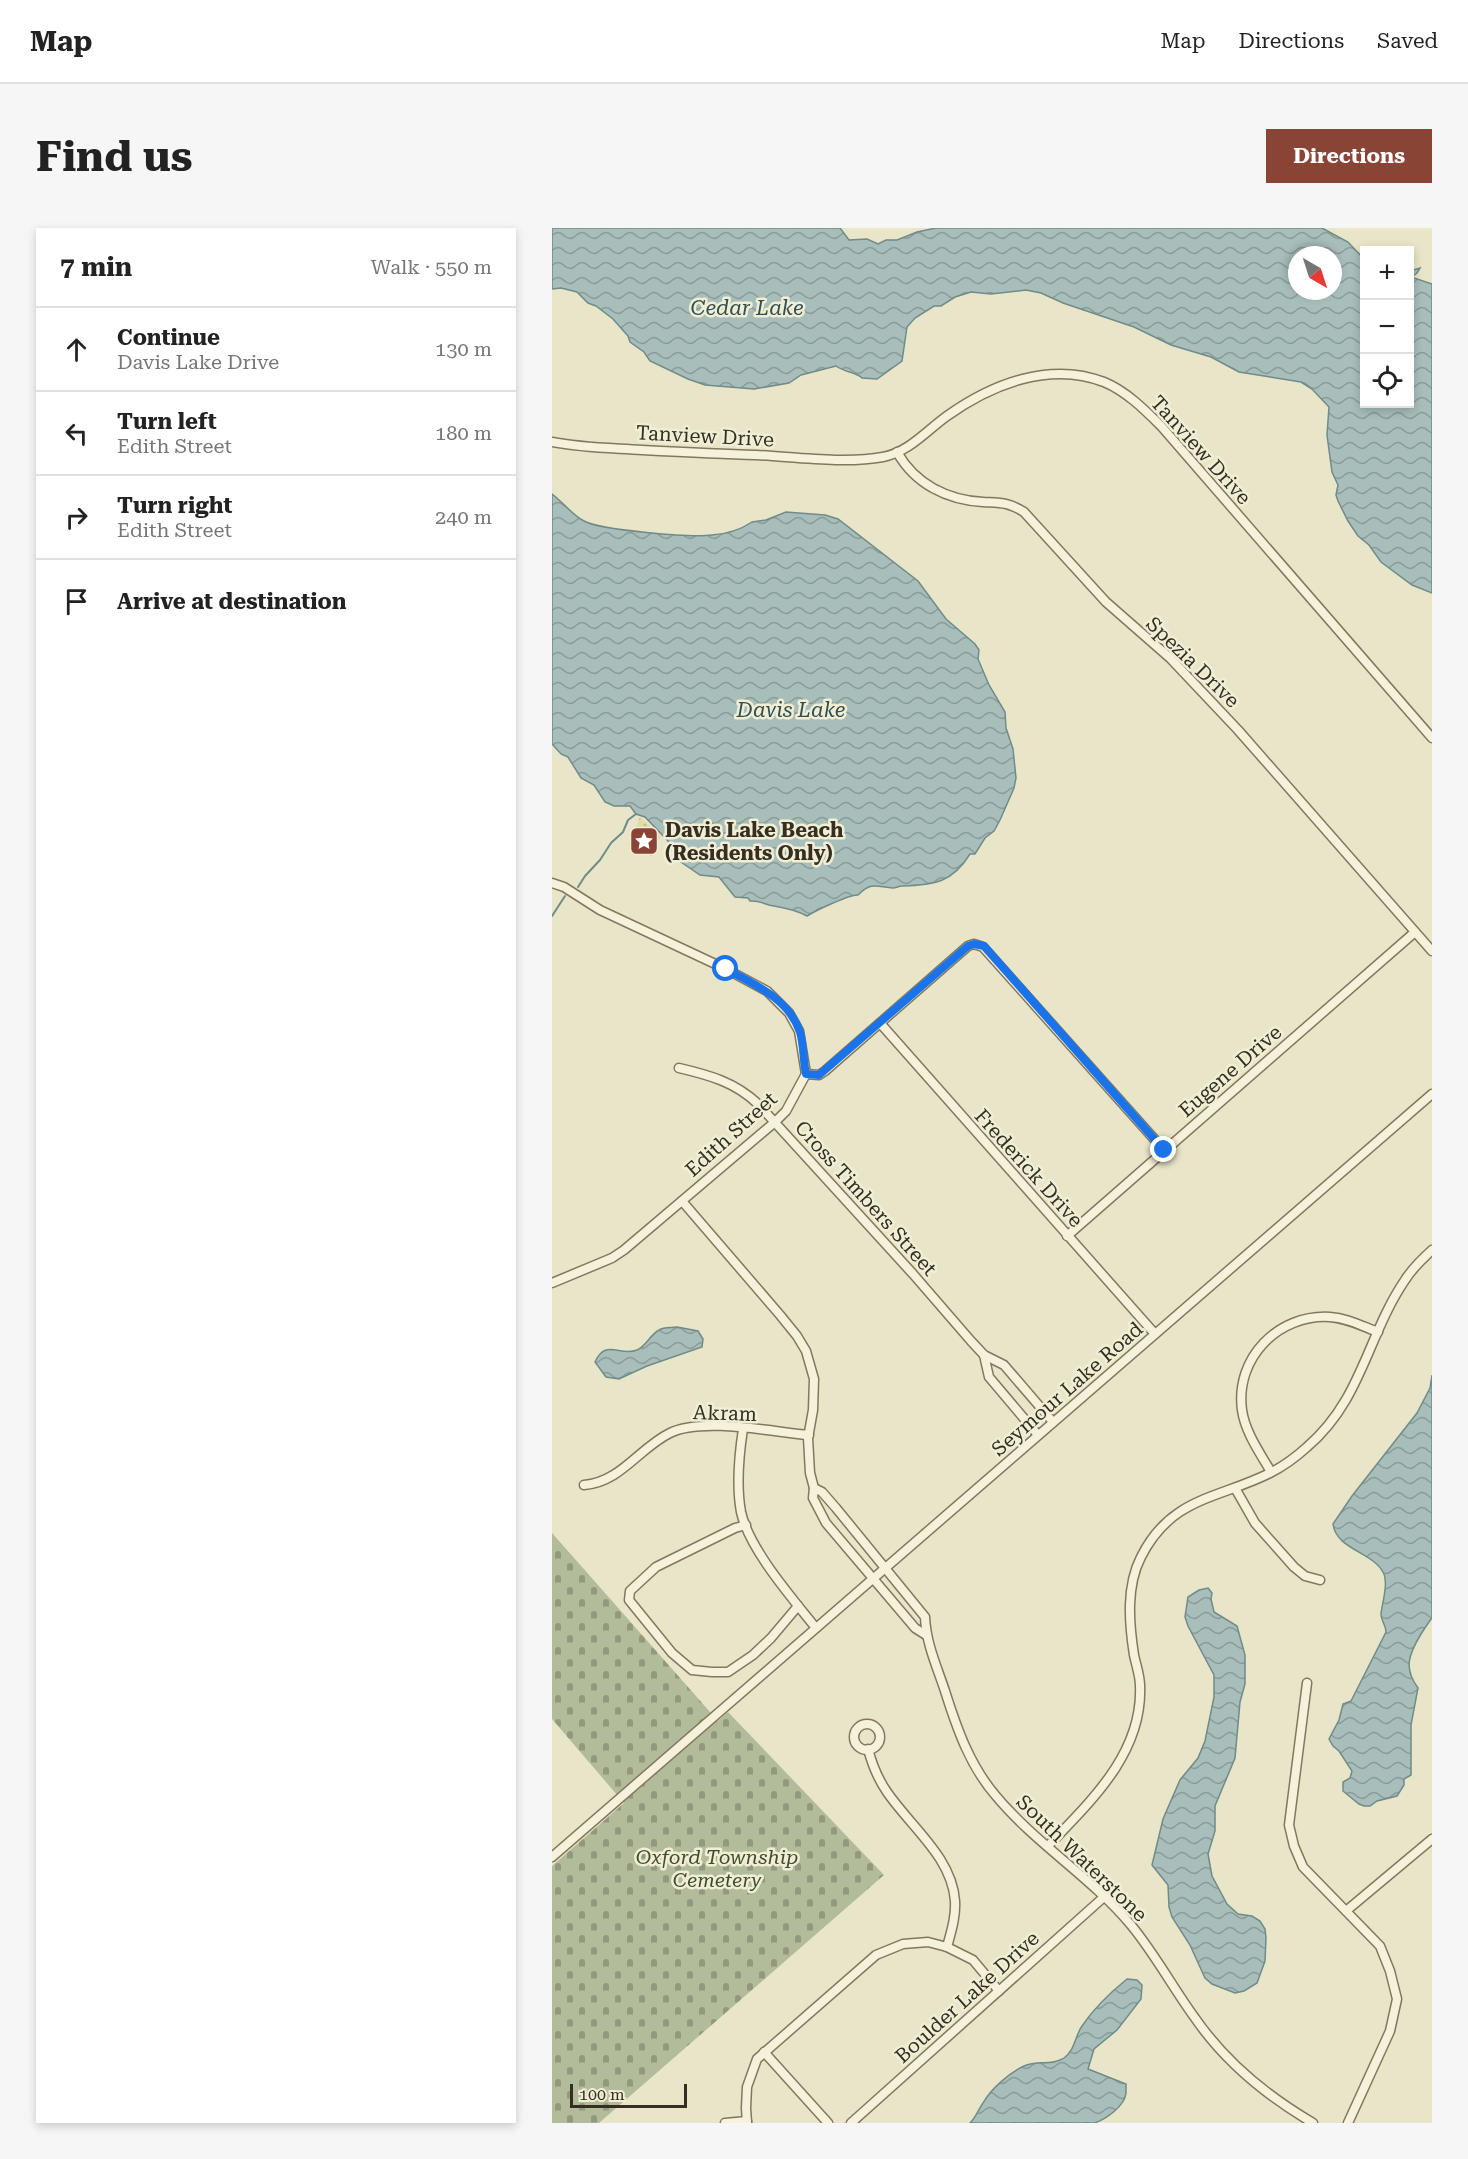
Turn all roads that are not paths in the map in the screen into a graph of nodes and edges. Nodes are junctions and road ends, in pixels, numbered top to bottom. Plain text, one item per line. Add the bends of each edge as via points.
1 (552, 442) edge
2 (897, 452) junction
3 (1432, 738) edge
4 (552, 883) edge
5 (1415, 932) junction
6 (1432, 951) edge
7 (880, 1023) junction
8 (678, 1068) dead end
9 (806, 1074) junction
10 (1432, 1094) edge
11 (775, 1122) junction
12 (1164, 1150) junction
13 (681, 1201) junction
14 (1067, 1236) junction
15 (1432, 1250) edge
16 (552, 1283) edge
17 (1378, 1332) junction
18 (1155, 1334) junction
19 (984, 1355) junction
20 (1053, 1422) junction
21 (743, 1429) junction
22 (809, 1436) junction
23 (1038, 1436) junction
24 (1271, 1472) junction
25 (584, 1485) dead end
26 (814, 1488) junction
27 (1235, 1488) junction
28 (746, 1525) junction
29 (884, 1569) junction
30 (873, 1579) junction
31 (1320, 1580) dead end
32 (798, 1606) junction
33 (816, 1628) junction
34 (926, 1635) junction
35 (1307, 1683) dead end
36 (868, 1749) dead end
37 (1432, 1839) edge
38 (1048, 1846) junction
39 (552, 1857) edge
40 (1104, 1896) junction
41 (1346, 1911) junction
42 (947, 1947) junction
43 (999, 1990) junction
44 (764, 2052) junction
45 (747, 2122) edge
46 (725, 2123) edge
47 (828, 2123) edge
48 (851, 2123) edge
49 (1313, 2123) edge
50 (1348, 2123) edge

1 - 2 street, Tanview Drive via 833,459 883,457
2 - 3 street, Tanview Drive via 960,407 997,387 1037,375 1080,374 1106,383 1140,405 1161,426
2 - 5 street, Spezia Drive via 918,478 940,492 961,499 1012,504 1024,512 1106,602 1170,658 1238,730
4 - 9 street via 767,991 789,1012 799,1031
5 - 6 street, Spezia Drive
5 - 12 street, Eugene Drive
7 - 9 street via 825,1071 819,1075
7 - 12 street via 968,946 984,946
7 - 14 street, Frederick Drive
8 - 11 street, Cross Timbers Street via 728,1082 745,1092
9 - 11 street, Edith Street via 786,1111
10 - 18 street, Seymour Lake Road
11 - 13 street, Edith Street
11 - 19 street, Cross Timbers Street
12 - 14 street, Eugene Drive
13 - 16 street, Edith Street via 612,1258
13 - 22 street, South Waterstone via 780,1315 806,1351 814,1379
14 - 18 street, Frederick Drive
15 - 17 street via 1405,1279
17 - 24 street via 1356,1383 1335,1418 1306,1448
17 - 24 street via 1343,1318 1314,1317 1293,1322 1259,1346 1246,1368 1242,1408 1244,1421
18 - 20 street, Seymour Lake Road
19 - 20 street, Cross Timbers Street via 1004,1365
19 - 23 street, Cross Timbers Street via 989,1377
20 - 23 street, Seymour Lake Road
21 - 22 street, Akram
21 - 25 street, Akram via 687,1427 669,1433 608,1479
21 - 28 street via 739,1491
22 - 26 street, South Waterstone
23 - 29 street, Seymour Lake Road
24 - 27 street
26 - 29 street, South Waterstone via 836,1508
26 - 30 street, South Waterstone via 813,1498 826,1523
27 - 31 street via 1255,1523 1294,1567 1305,1576
27 - 38 street via 1192,1503 1177,1514 1151,1539 1140,1558 1130,1598 1140,1684 1134,1731 1109,1778
28 - 32 street
28 - 32 street via 656,1567 630,1591 629,1598 672,1653 692,1670 712,1672 729,1672 753,1655
29 - 30 street, Seymour Lake Road
29 - 34 street, South Waterstone via 925,1617
30 - 33 street, Seymour Lake Road
30 - 34 street, South Waterstone via 915,1628
32 - 33 street
33 - 39 street, Seymour Lake Road
34 - 38 street, South Waterstone via 970,1757 996,1797
35 - 41 street via 1289,1825 1303,1867
36 - 42 street via 886,1791 934,1851 951,1881 955,1904
37 - 41 street
38 - 40 street, South Waterstone
40 - 43 street, Boulder Lake Drive
40 - 49 street, South Waterstone via 1133,1928 1196,2020 1226,2056 1280,2104
41 - 50 street via 1380,1946 1397,1999 1390,2031
42 - 43 street via 973,1960
42 - 44 street via 928,1942 903,1944 876,1955
43 - 48 street, Boulder Lake Drive
44 - 45 street via 747,2087
44 - 47 street
45 - 46 street

